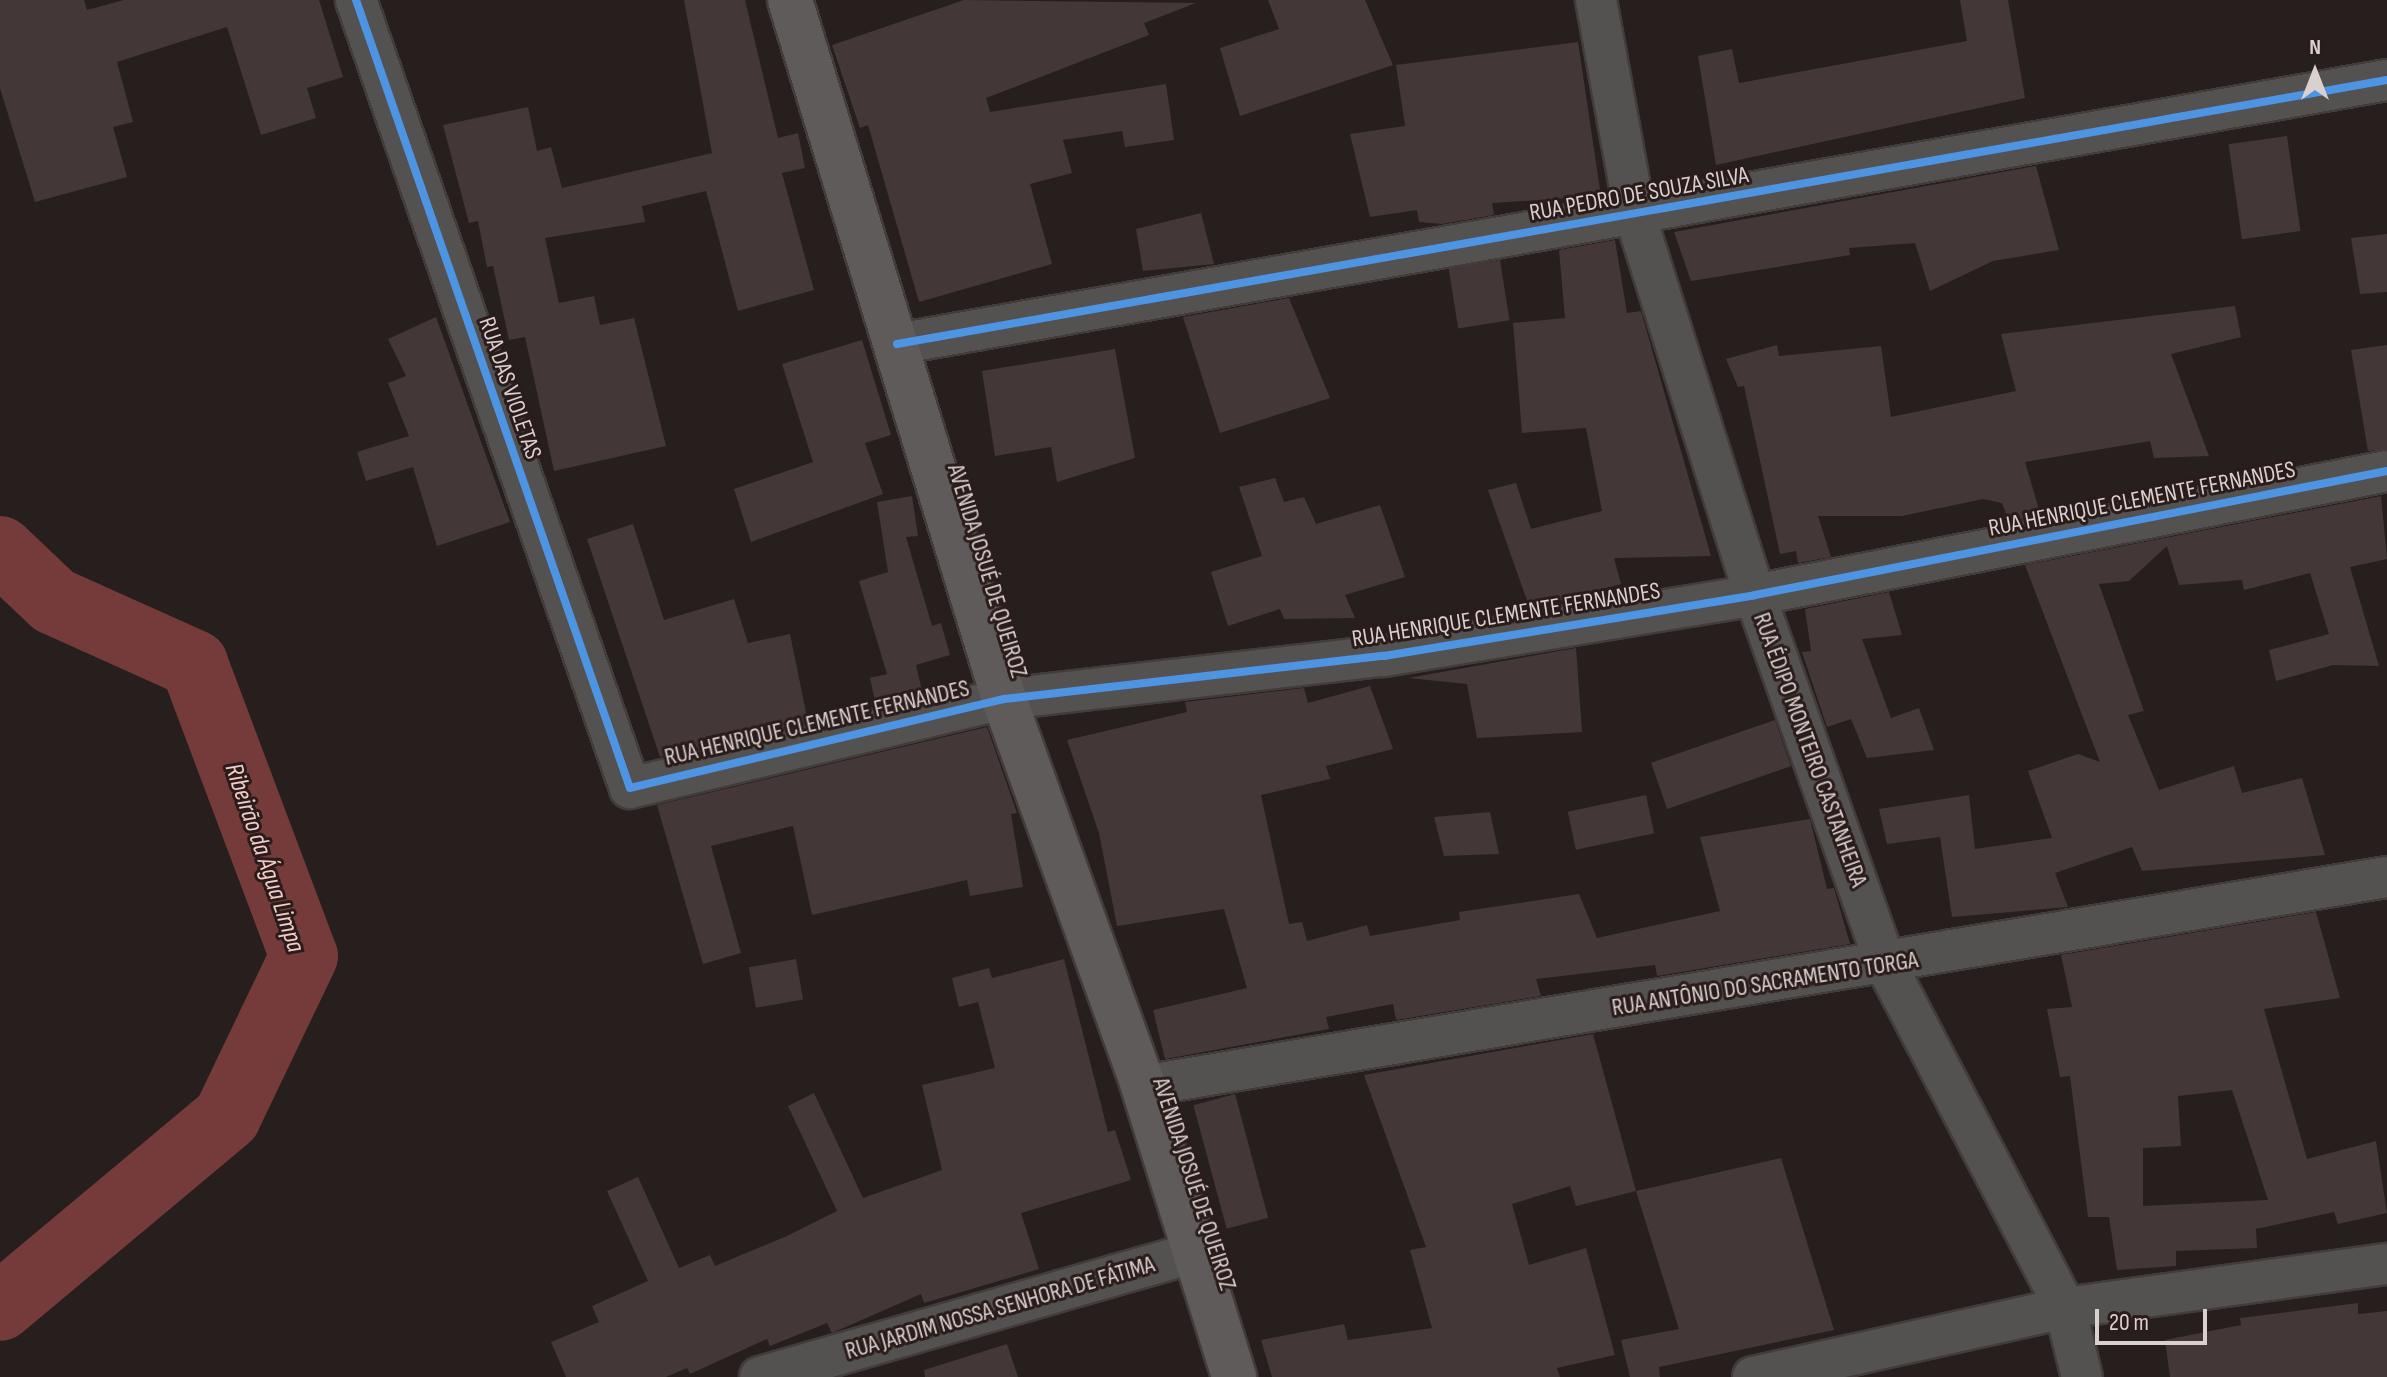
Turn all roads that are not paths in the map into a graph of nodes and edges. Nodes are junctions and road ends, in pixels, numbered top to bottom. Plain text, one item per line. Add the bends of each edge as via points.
1 (356, 0) edge
2 (790, 0) edge
3 (1596, 0) edge
4 (2387, 80) edge
5 (1635, 215) junction
6 (897, 344) junction
7 (2387, 471) edge
8 (1755, 595) junction
9 (1004, 699) junction
10 (630, 788) joint
11 (2387, 877) edge
12 (1886, 965) junction
13 (1143, 1086) junction
14 (1195, 1252) junction
15 (2387, 1264) edge
16 (2065, 1308) junction
17 (760, 1377) edge
18 (1234, 1377) edge
19 (1753, 1377) edge
20 (2082, 1377) edge

1 - 10 street, RUA DAS VIOLETAS
2 - 6 main road, AVENIDA JOSUÉ DE QUEIROZ
3 - 5 street, RUA ÉDIPO MONTEIRO CASTANHEIRA
4 - 5 street, RUA PEDRO DE SOUZA SILVA
5 - 6 street, RUA PEDRO DE SOUZA SILVA
5 - 8 street, RUA ÉDIPO MONTEIRO CASTANHEIRA
6 - 9 main road, AVENIDA JOSUÉ DE QUEIROZ
7 - 8 street, RUA HENRIQUE CLEMENTE FERNANDES
8 - 9 street, RUA HENRIQUE CLEMENTE FERNANDES via 1384,656
8 - 12 street, RUA ÉDIPO MONTEIRO CASTANHEIRA
9 - 10 street, RUA HENRIQUE CLEMENTE FERNANDES
9 - 13 main road, AVENIDA JOSUÉ DE QUEIROZ
11 - 12 street, RUA ANTÔNIO DO SACRAMENTO TORGA
12 - 13 street, RUA ANTÔNIO DO SACRAMENTO TORGA
12 - 16 street, RUA ÉDIPO MONTEIRO CASTANHEIRA
13 - 14 main road, AVENIDA JOSUÉ DE QUEIROZ
14 - 17 street, RUA JARDIM NOSSA SENHORA DE FÁTIMA
14 - 18 main road, AVENIDA JOSUÉ DE QUEIROZ
15 - 16 street
16 - 19 street
16 - 20 street, RUA ÉDIPO MONTEIRO CASTANHEIRA

